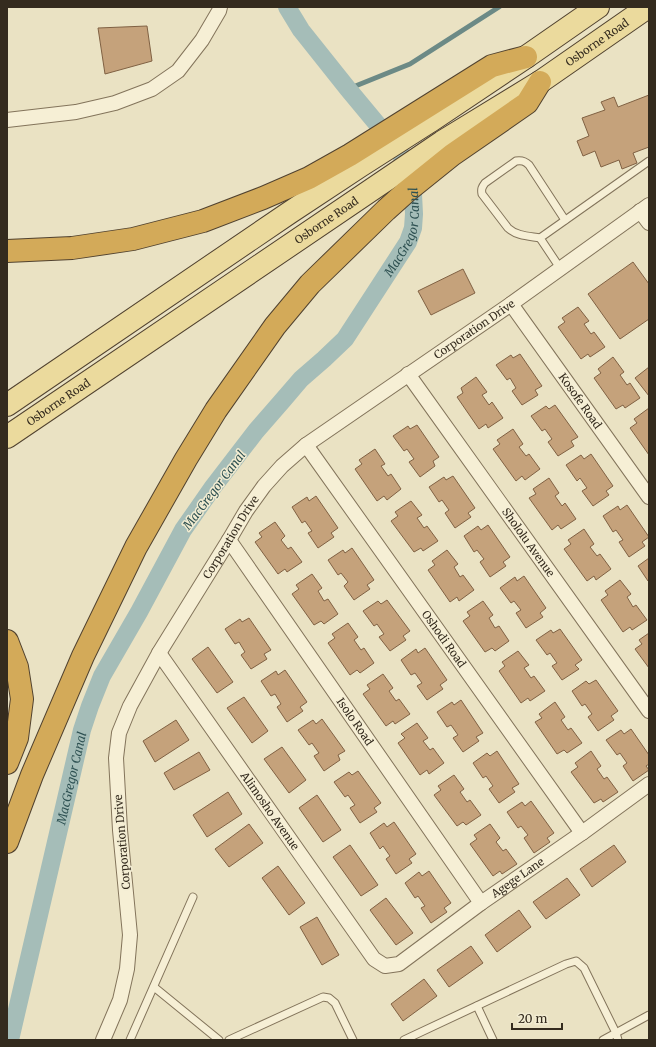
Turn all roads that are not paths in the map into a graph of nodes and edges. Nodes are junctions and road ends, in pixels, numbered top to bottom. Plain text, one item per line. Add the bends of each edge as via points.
1 (220, 7) edge
2 (598, 7) edge
3 (648, 7) edge
4 (526, 57) joint
5 (540, 82) joint
6 (7, 120) edge
7 (447, 149) junction
8 (355, 161) junction
9 (649, 161) edge
10 (645, 208) edge
11 (566, 220) junction
12 (649, 223) edge
13 (540, 238) junction
14 (7, 251) edge
15 (560, 268) junction
16 (511, 304) junction
17 (408, 374) junction
18 (7, 405) edge
19 (7, 437) edge
20 (306, 445) junction
21 (649, 497) edge
22 (229, 540) junction
23 (7, 641) edge
24 (158, 653) junction
25 (649, 711) edge
26 (7, 763) edge
27 (649, 784) edge
28 (582, 833) junction
29 (7, 842) edge
30 (193, 897) dead end
31 (481, 903) junction
32 (385, 966) joint
33 (154, 987) junction
34 (477, 1006) junction
35 (649, 1015) edge
36 (617, 1037) edge
37 (103, 1040) edge
38 (130, 1040) edge
39 (219, 1040) edge
40 (229, 1040) edge
41 (353, 1040) edge
42 (404, 1040) edge
43 (493, 1040) edge
44 (603, 1040) edge

1 - 6 street via 202,40 178,71 152,89 115,103 76,112
2 - 4 main road
3 - 5 main road, Osborne Road
4 - 8 highway via 492,66 425,116
5 - 7 highway via 527,103
7 - 19 main road, Osborne Road via 376,187
7 - 29 highway via 310,284 275,326 216,410 136,546 32,775
8 - 14 highway via 203,221 133,239 72,248
8 - 18 main road via 289,213
9 - 11 lane
10 - 12 street
10 - 15 street, Corporation Drive
11 - 13 lane
11 - 13 lane via 525,161 516,161 482,186 482,194 508,228 520,235
13 - 15 lane
15 - 16 street, Corporation Drive
16 - 17 street, Corporation Drive
16 - 21 street, Kosofe Road
17 - 20 street, Corporation Drive
17 - 25 street, Shololu Avenue
20 - 22 street, Corporation Drive via 264,486
20 - 28 street, Oshodi Road
22 - 24 street, Corporation Drive
22 - 31 street, Isolo Road
23 - 26 highway via 17,667 22,699 17,738
24 - 32 street, Alimosho Avenue via 374,959
24 - 37 street, Corporation Drive via 130,706 118,739 116,758 120,830 130,935 127,969 120,1000
27 - 28 street, Agege Lane
28 - 31 street, Agege Lane
30 - 33 lane
31 - 32 street, Agege Lane via 399,964
33 - 38 lane
33 - 39 lane
34 - 36 lane via 576,961 584,968
34 - 42 lane
34 - 43 lane
35 - 36 lane
36 - 44 lane
40 - 41 lane via 323,997 335,1003

